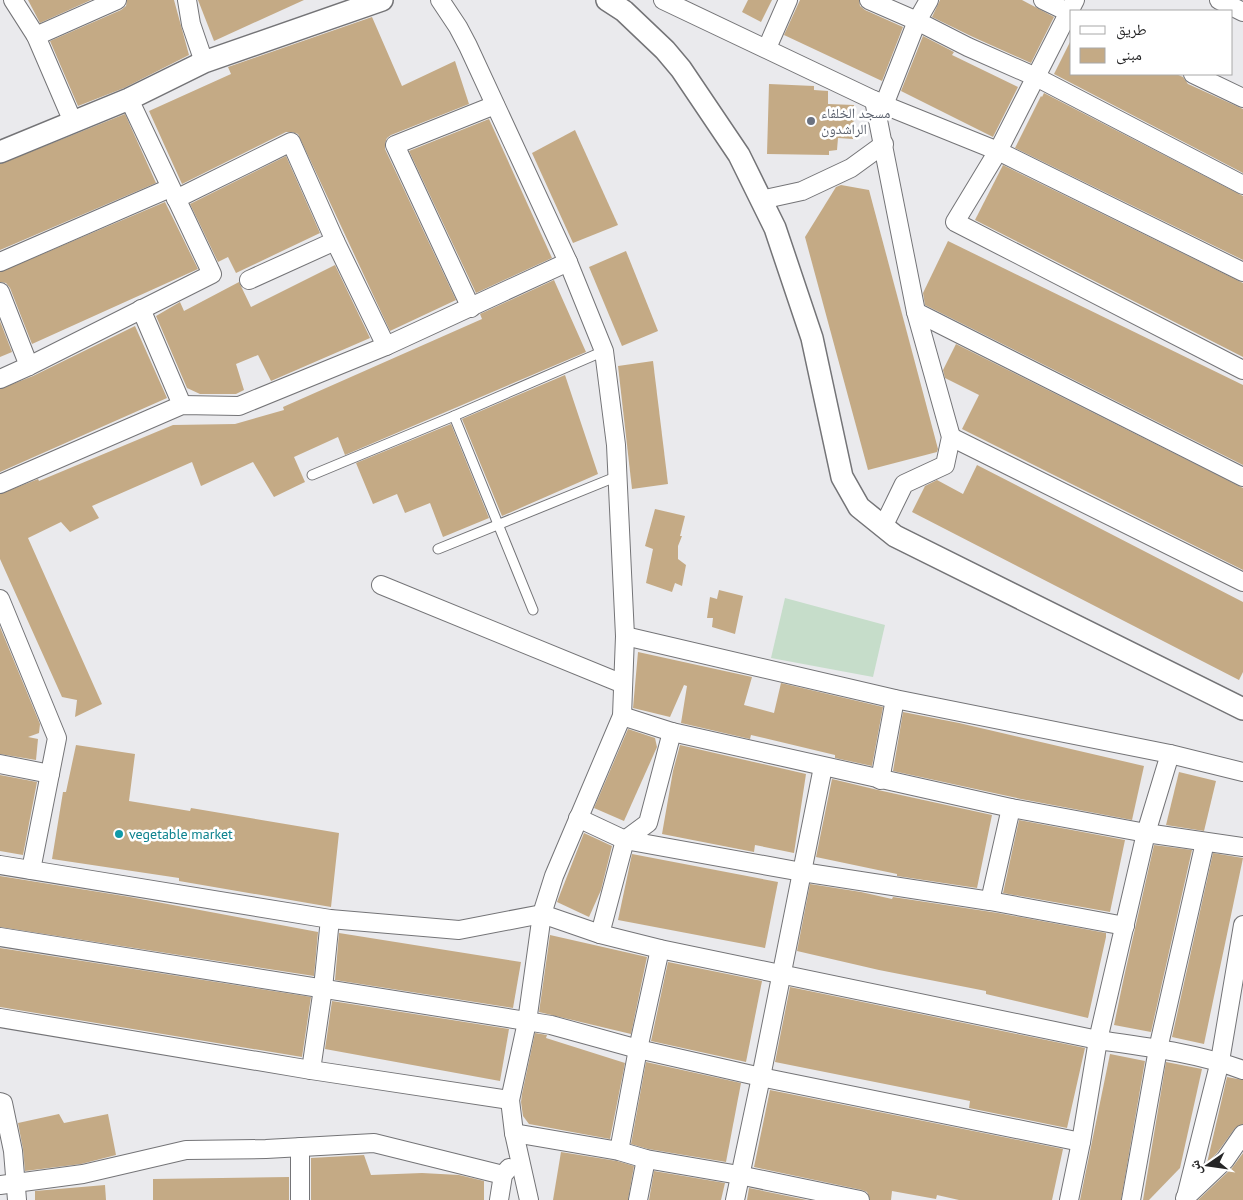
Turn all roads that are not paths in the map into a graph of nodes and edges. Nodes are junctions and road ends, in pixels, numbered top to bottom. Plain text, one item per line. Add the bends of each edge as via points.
1 (14, 0) edge
2 (117, 0) edge
3 (187, 0) edge
4 (382, 0) edge
5 (440, 0) edge
6 (607, 0) edge
7 (663, 0) edge
8 (788, 0) edge
9 (869, 0) edge
10 (929, 0) edge
11 (1043, 0) edge
12 (1218, 0) edge
13 (1072, 9) edge
14 (1243, 12) edge
15 (1070, 13) edge
16 (917, 21) junction
17 (36, 36) junction
18 (766, 48) junction
19 (204, 62) junction
20 (1195, 75) edge
21 (1036, 77) junction
22 (1243, 98) edge
23 (129, 99) junction
24 (879, 102) junction
25 (495, 105) junction
26 (73, 122) junction
27 (884, 144) junction
28 (998, 151) junction
29 (0, 152) edge
30 (1243, 185) edge
31 (173, 193) junction
32 (761, 200) junction
33 (335, 241) junction
34 (0, 262) edge
35 (568, 262) junction
36 (1243, 272) edge
37 (248, 280) dead end
38 (0, 292) edge
39 (471, 308) junction
40 (141, 309) junction
41 (916, 312) junction
42 (386, 346) junction
43 (604, 351) junction
44 (29, 366) junction
45 (1243, 370) edge
46 (0, 379) edge
47 (182, 405) junction
48 (454, 416) junction
49 (951, 437) junction
50 (312, 475) dead end
51 (618, 476) junction
52 (1243, 477) edge
53 (0, 484) edge
54 (498, 524) junction
55 (883, 527) junction
56 (438, 549) dead end
57 (1243, 582) edge
58 (381, 585) dead end
59 (0, 599) edge
60 (533, 610) dead end
61 (625, 636) junction
62 (623, 684) junction
63 (895, 699) junction
64 (1243, 709) edge
65 (622, 716) junction
66 (672, 732) junction
67 (1170, 754) junction
68 (0, 764) edge
69 (823, 767) junction
70 (1243, 772) edge
71 (50, 774) junction
72 (880, 780) junction
73 (1011, 808) junction
74 (578, 818) junction
75 (1146, 833) junction
76 (626, 840) junction
77 (1205, 842) junction
78 (1243, 848) edge
79 (0, 865) edge
80 (30, 870) junction
81 (802, 872) junction
82 (990, 901) junction
83 (542, 914) junction
84 (330, 919) junction
85 (1243, 924) edge
86 (1125, 926) junction
87 (600, 934) junction
88 (0, 937) edge
89 (660, 948) junction
90 (781, 973) junction
91 (323, 988) junction
92 (0, 1018) edge
93 (527, 1022) junction
94 (1098, 1040) junction
95 (1158, 1049) junction
96 (638, 1050) junction
97 (1220, 1061) junction
98 (311, 1070) junction
99 (1243, 1070) edge
100 (761, 1077) junction
101 (510, 1100) junction
102 (0, 1102) edge
103 (514, 1133) junction
104 (1243, 1134) edge
105 (1081, 1142) junction
106 (300, 1148) junction
107 (619, 1151) junction
108 (519, 1156) junction
109 (646, 1159) junction
110 (739, 1175) junction
111 (503, 1176) junction
112 (11, 1189) edge
113 (1184, 1198) edge
114 (300, 1200) edge
115 (498, 1200) edge
116 (529, 1200) edge
117 (638, 1200) edge
118 (735, 1200) edge
119 (860, 1200) edge
120 (1069, 1200) edge
121 (1131, 1200) edge

1 - 17 street
2 - 17 street
3 - 19 street
4 - 19 street
5 - 25 street via 462,33
6 - 32 street via 644,28 681,69 740,155
7 - 18 street
8 - 18 street
9 - 16 street
10 - 16 street
11 - 13 street
12 - 14 street
15 - 21 street
16 - 21 street
16 - 24 street
17 - 26 street
18 - 24 street
19 - 23 street
20 - 22 street
21 - 28 street
21 - 30 street
23 - 26 street
23 - 31 street
24 - 27 street
24 - 28 street
25 - 35 street
25 - 39 street via 396,145
26 - 29 street
27 - 32 street via 851,168 802,190
27 - 41 street
28 - 36 street
28 - 45 street via 955,222
31 - 33 street via 291,142
31 - 34 street
31 - 40 street via 212,274
32 - 55 street via 775,228 812,338 842,477 859,508
33 - 37 street
33 - 42 street
35 - 39 street
35 - 43 street
38 - 44 street
39 - 42 street
40 - 44 street
40 - 47 street
41 - 49 street
41 - 52 street
42 - 47 street via 239,406
43 - 48 lane
43 - 51 street
44 - 46 street
47 - 53 street
48 - 50 lane
48 - 54 lane
49 - 55 street via 945,465 904,484
49 - 57 street
51 - 54 lane
51 - 61 street
54 - 56 lane
54 - 60 lane
55 - 64 street via 895,536
58 - 62 street
59 - 71 street via 57,738
61 - 62 street
61 - 63 street
62 - 65 street
63 - 67 street
63 - 72 street
65 - 66 street
65 - 74 street
66 - 69 street
66 - 76 street via 648,823
67 - 70 street
67 - 75 street
68 - 71 street
69 - 72 street
69 - 81 street
71 - 80 street
72 - 73 street
73 - 75 street
73 - 82 street
74 - 76 street
74 - 83 street
75 - 77 street
75 - 86 street
76 - 81 street
76 - 87 street
77 - 78 street
77 - 95 street
79 - 80 street
80 - 84 street
81 - 82 street
81 - 90 street
82 - 86 street
83 - 84 street via 459,930
83 - 87 street
83 - 93 street
84 - 91 street
85 - 97 street
86 - 94 street
87 - 89 street
88 - 91 street
89 - 90 street
89 - 96 street
90 - 94 street
90 - 100 street
91 - 93 street
91 - 98 street
92 - 98 street
93 - 96 street via 552,1025
93 - 101 street
94 - 95 street
94 - 105 street
95 - 97 street
95 - 121 street
96 - 100 street
96 - 107 street
97 - 99 street
97 - 113 street
98 - 101 street
100 - 105 street
100 - 110 street
101 - 103 street
102 - 112 street via 3,1103 13,1151
103 - 107 street
103 - 108 street
104 - 113 street via 1225,1160
105 - 120 street
106 - 111 street via 374,1143
106 - 112 street via 186,1150
106 - 114 street
107 - 109 street
108 - 111 street
108 - 116 street
109 - 110 street
109 - 117 street
110 - 118 street
110 - 119 street
111 - 115 street

